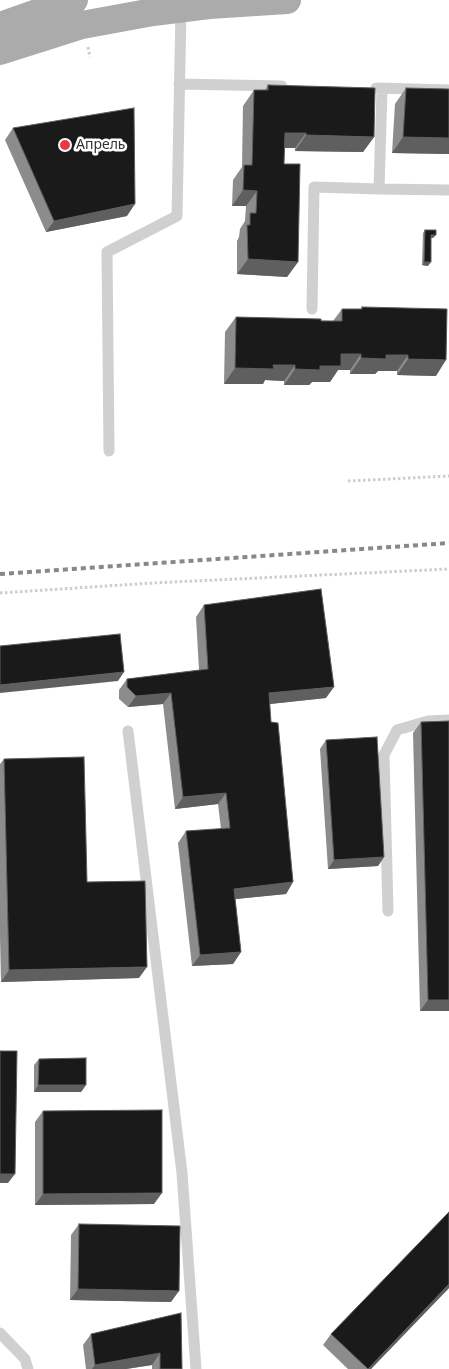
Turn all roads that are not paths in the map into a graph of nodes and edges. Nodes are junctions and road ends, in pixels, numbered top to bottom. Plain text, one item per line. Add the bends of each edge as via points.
1 (74, 0) edge
2 (288, 0) edge
3 (181, 8) junction
4 (0, 26) edge
5 (0, 51) edge
6 (179, 84) junction
7 (295, 87) edge
8 (362, 88) edge
9 (382, 89) junction
10 (449, 90) edge
11 (379, 188) junction
12 (449, 190) edge
13 (312, 309) dead end
14 (109, 450) dead end
15 (449, 720) edge
16 (128, 731) dead end
17 (388, 911) dead end
18 (0, 1333) edge
19 (28, 1369) edge
20 (196, 1369) edge

1 - 4 main road
2 - 3 main road
3 - 5 main road via 82,25
3 - 6 lane
6 - 7 lane
6 - 14 lane via 177,216 107,252
8 - 9 lane
9 - 10 lane
9 - 11 lane
11 - 12 lane
11 - 13 lane via 314,187
15 - 17 lane via 428,721 397,730 384,755
16 - 20 lane via 182,1173
18 - 19 lane via 25,1359

